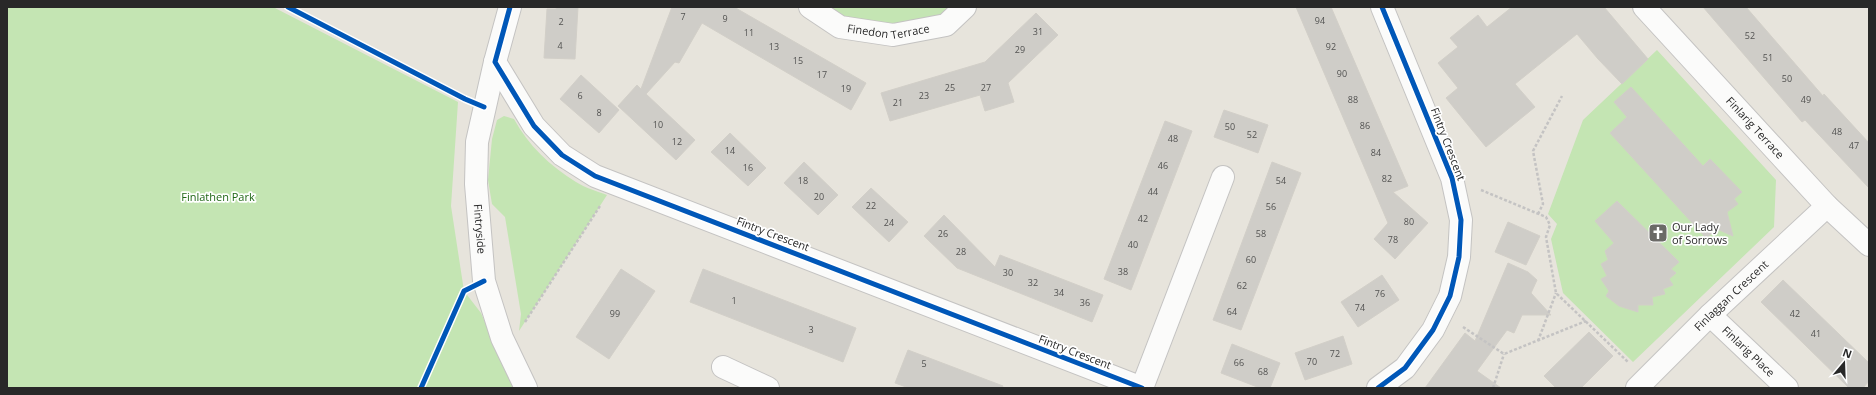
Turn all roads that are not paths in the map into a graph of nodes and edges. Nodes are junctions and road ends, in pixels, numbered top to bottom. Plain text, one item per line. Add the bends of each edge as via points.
1 (510, 7) edge
2 (810, 7) edge
3 (966, 7) edge
4 (1382, 7) edge
5 (1644, 7) edge
6 (494, 62) junction
7 (1223, 177) dead end
8 (1827, 206) junction
9 (1869, 246) edge
10 (1710, 315) junction
11 (723, 367) dead end
12 (1641, 383) edge
13 (526, 388) edge
14 (766, 388) edge
15 (1142, 388) edge
16 (1378, 388) edge
17 (1787, 388) edge

1 - 6 street
2 - 3 street, Finedon Terrace via 840,27 893,35 946,25
4 - 16 street, Fintry Crescent via 1452,178 1461,220 1459,257 1450,296 1433,330 1405,368
5 - 8 street, Finlarig Terrace
6 - 13 street, Fintryside via 477,142 476,184 484,281 502,338
6 - 15 street, Fintry Crescent via 534,126 562,155 595,176
7 - 15 street, Fintry Crescent
8 - 9 street, Finlarig Terrace
8 - 10 street, Finlaggan Crescent
10 - 12 street, Finlaggan Crescent
10 - 17 street, Finlarig Place
11 - 14 street

